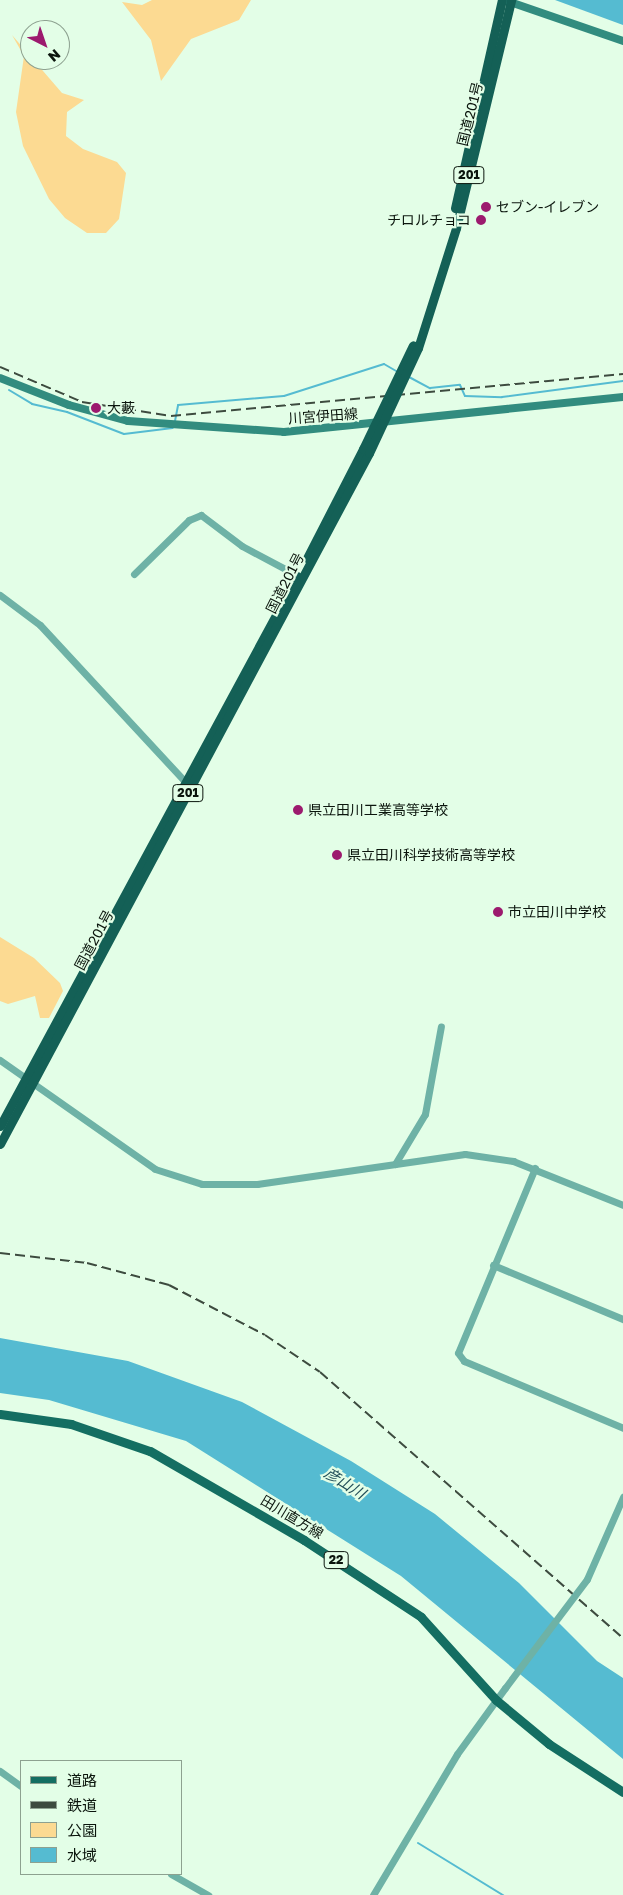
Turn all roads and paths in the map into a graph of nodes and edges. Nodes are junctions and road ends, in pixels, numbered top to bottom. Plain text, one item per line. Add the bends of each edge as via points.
1 (507, 0) edge
2 (623, 41) edge
3 (0, 378) edge
4 (623, 397) edge
5 (289, 571) dead end
6 (134, 574) dead end
7 (0, 595) edge
8 (188, 786) junction
9 (441, 1026) dead end
10 (0, 1060) edge
11 (29, 1080) junction
12 (3, 1129) edge
13 (0, 1144) edge
14 (395, 1164) junction
15 (535, 1168) junction
16 (623, 1205) edge
17 (493, 1265) junction
18 (623, 1319) edge
19 (0, 1414) edge
20 (623, 1428) edge
21 (623, 1497) edge
22 (496, 1700) junction
23 (0, 1771) edge
24 (20, 1785) edge
25 (623, 1792) edge
26 (173, 1875) edge
27 (208, 1895) edge
28 (373, 1895) edge

1 - 2 main road
1 - 8 highway, 国道201号 / 201, bridge via 450,226 415,347 366,451
3 - 4 main road, 川宮伊田線 via 69,405 128,420 284,432
5 - 6 street via 242,546 201,515 189,520
7 - 8 street via 40,625
8 - 11 highway, 国道201号 / 201
9 - 14 street via 425,1114
10 - 11 street
11 - 12 highway, 国道201号 / 201
11 - 14 street via 155,1168 202,1184 244,1186
12 - 13 highway, 国道201号 / 201
14 - 15 street via 465,1154
15 - 16 street
15 - 17 street
17 - 18 street
17 - 20 street via 463,1335 460,1357
19 - 22 main road, 田川直方線 / 22 via 108,1434 150,1451 213,1487 407,1607
21 - 22 street, bridge via 588,1579
22 - 25 main road, 田川直方線 / 22 via 549,1744
22 - 28 street via 457,1754
23 - 24 street
26 - 27 street

